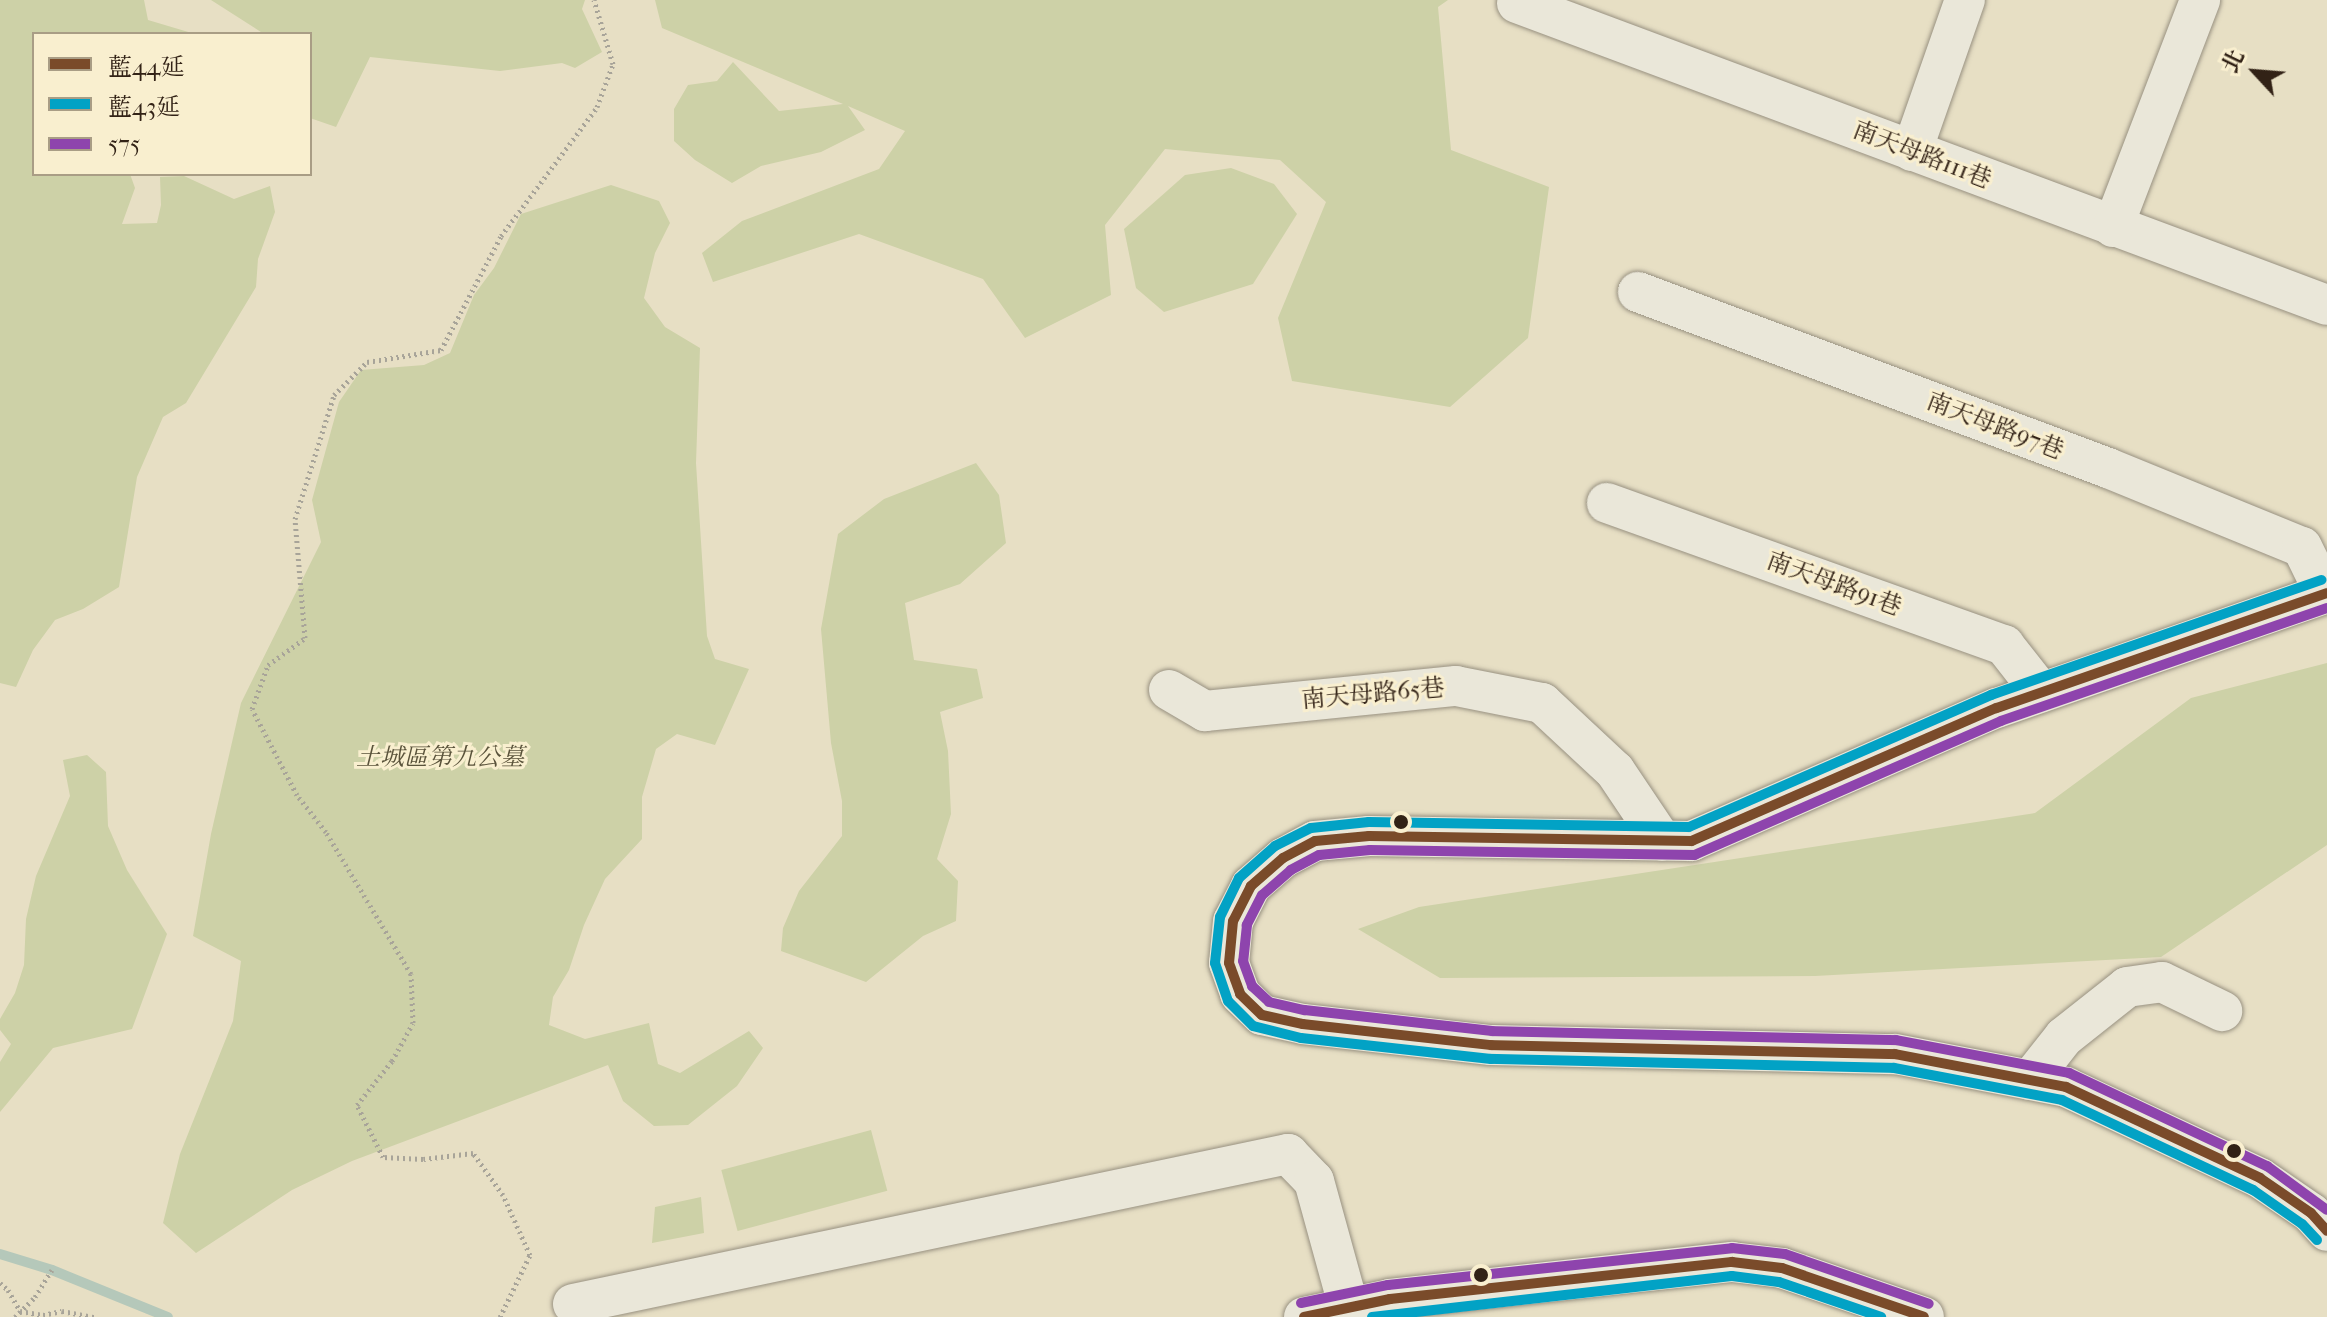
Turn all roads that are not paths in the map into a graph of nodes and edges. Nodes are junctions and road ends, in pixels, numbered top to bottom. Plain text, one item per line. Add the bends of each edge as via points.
1 (1965, 0) edge
2 (2200, 0) edge
3 (1517, 3) dead end
4 (1912, 151) junction
5 (2113, 227) junction
6 (1638, 292) dead end
7 (2327, 305) edge
8 (1607, 503) dead end
9 (2326, 594) edge
10 (1169, 690) dead end
11 (2041, 692) junction
12 (1662, 841) junction
13 (2222, 1011) dead end
14 (2030, 1080) junction
15 (2327, 1231) edge
16 (573, 1304) dead end
17 (1349, 1308) junction
18 (1304, 1317) edge
19 (1924, 1317) edge

1 - 4 street
2 - 5 street
3 - 4 street, 南天母路111巷
4 - 5 street, 南天母路111巷
5 - 7 street, 南天母路111巷
6 - 9 street, 南天母路97巷 via 2108,468 2302,547
8 - 11 street, 南天母路91巷 via 2004,645
9 - 11 street
10 - 12 street, 南天母路65巷 via 1205,711 1456,686 1542,703 1615,771
11 - 12 street via 1692,841
12 - 14 street via 1369,836 1315,841 1283,858 1251,886 1233,921 1229,963 1240,994 1262,1015 1303,1024 1491,1045 1895,1054
13 - 14 street via 2162,982 2127,987 2064,1037
14 - 15 street via 2076,1091 2260,1178 2311,1213
16 - 17 street via 1288,1154 1314,1181
17 - 18 street
17 - 19 street via 1390,1299 1732,1262 1782,1268

